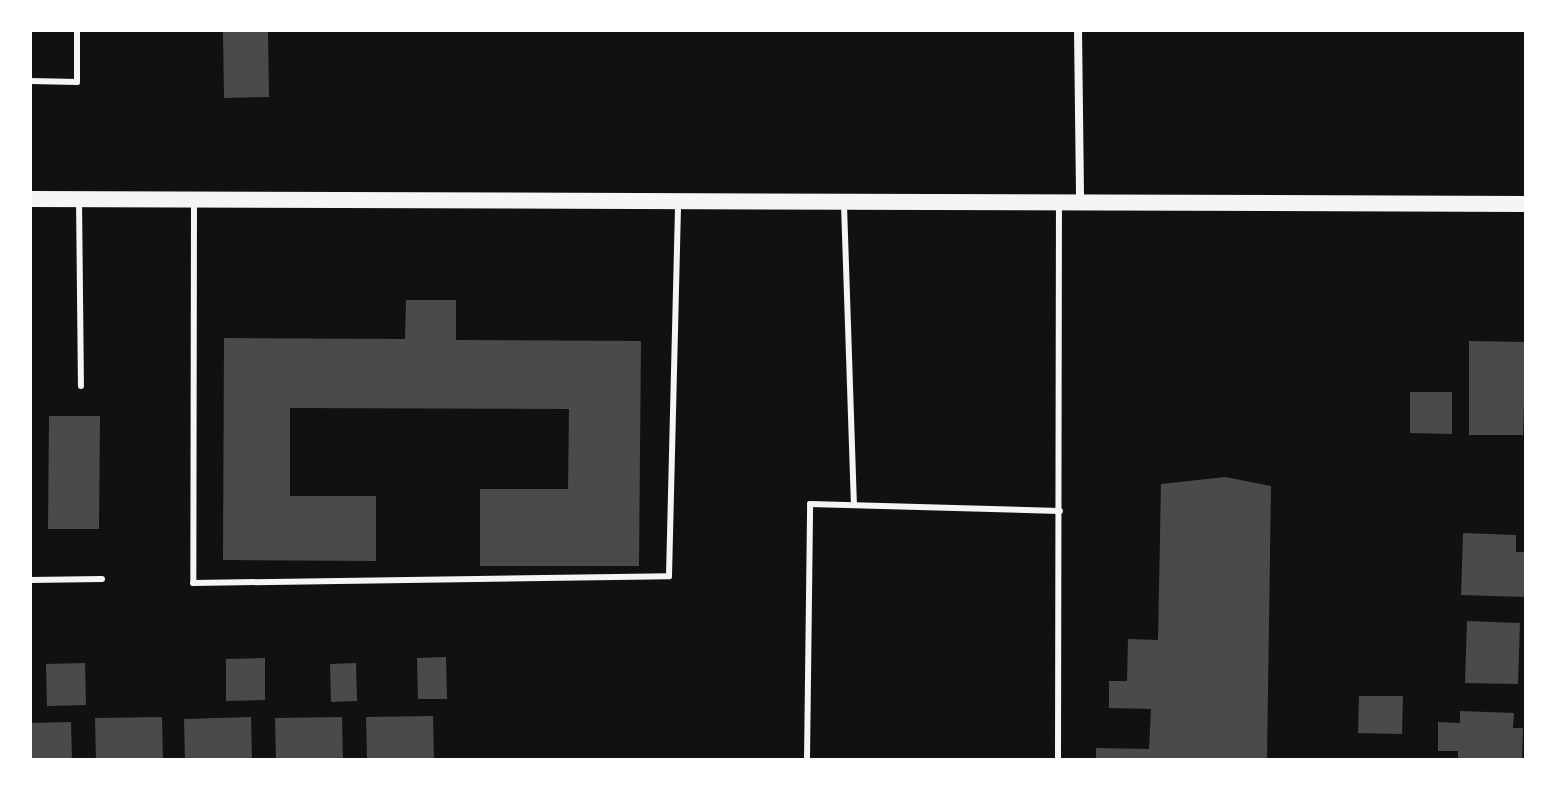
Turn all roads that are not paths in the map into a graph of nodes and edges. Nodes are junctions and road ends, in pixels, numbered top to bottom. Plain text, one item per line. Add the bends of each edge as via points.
1 (77, 30) edge
2 (1078, 30) edge
3 (30, 81) edge
4 (30, 199) edge
5 (79, 199) junction
6 (194, 200) junction
7 (678, 202) junction
8 (843, 202) junction
9 (1059, 203) junction
10 (1080, 203) junction
11 (1526, 204) edge
12 (81, 386) dead end
13 (854, 505) junction
14 (1060, 511) junction
15 (102, 579) dead end
16 (30, 580) edge
17 (807, 760) edge
18 (1058, 760) edge

1 - 3 lane via 77,82
2 - 10 street
4 - 5 main road
5 - 6 main road
5 - 12 lane
6 - 7 main road
6 - 7 lane via 193,583 669,576
7 - 8 main road
8 - 9 main road
8 - 13 lane
9 - 10 main road
9 - 14 lane
10 - 11 main road
13 - 14 lane
13 - 17 lane via 810,504
14 - 18 lane
15 - 16 lane

